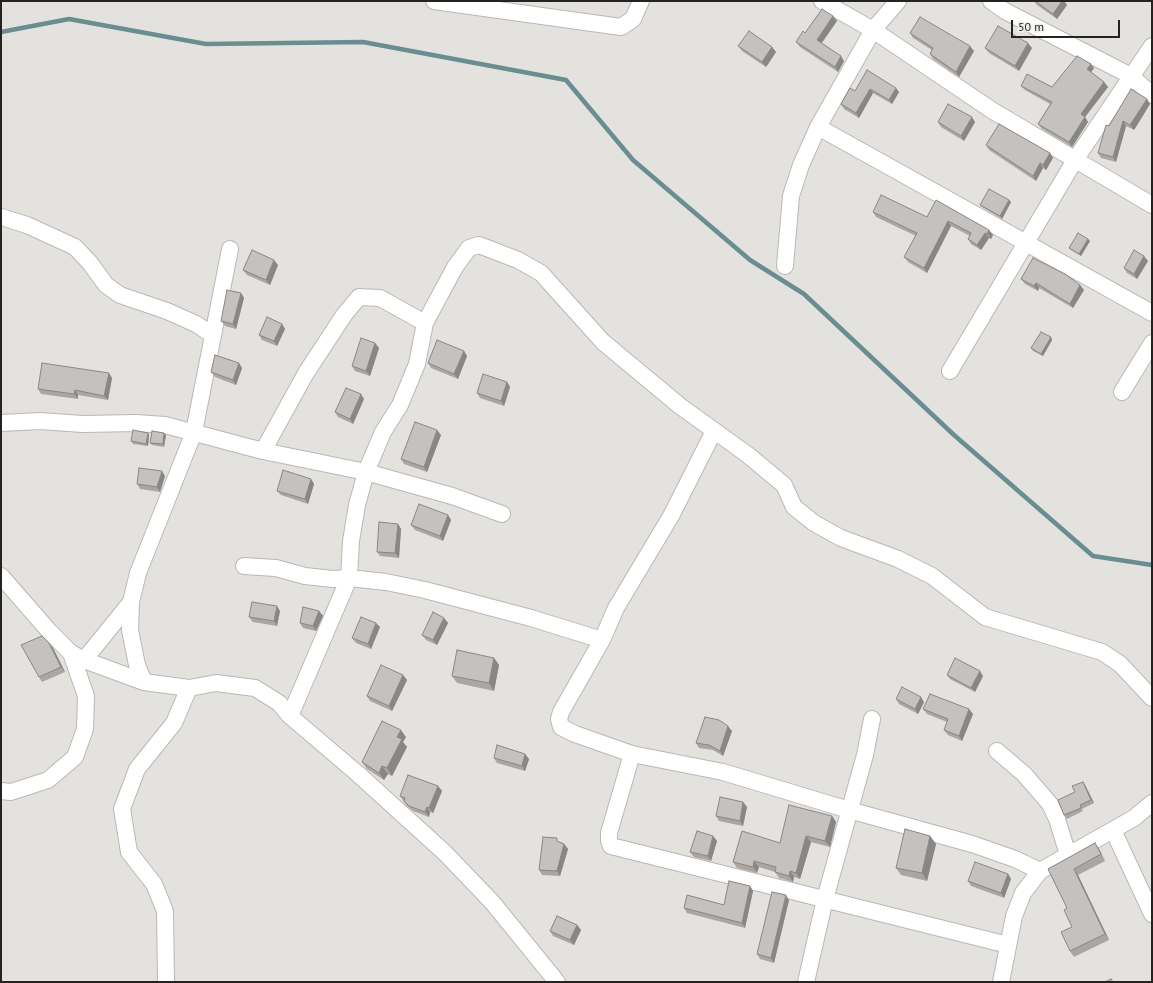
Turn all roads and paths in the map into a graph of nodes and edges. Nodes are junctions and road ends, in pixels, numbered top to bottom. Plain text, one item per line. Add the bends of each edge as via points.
1 (434, 1) edge
2 (641, 1) edge
3 (822, 1) edge
4 (898, 1) edge
5 (991, 1) edge
6 (873, 30) junction
7 (1152, 46) edge
8 (1130, 76) junction
9 (1152, 95) edge
10 (818, 127) junction
11 (1074, 160) junction
12 (1152, 205) edge
13 (1, 217) edge
14 (1026, 244) junction
15 (230, 249) dead end
16 (785, 266) dead end
17 (1152, 313) edge
18 (425, 322) junction
19 (213, 335) junction
20 (1152, 343) edge
21 (950, 371) dead end
22 (1122, 392) dead end
23 (1, 423) edge
24 (714, 431) junction
25 (194, 432) junction
26 (263, 451) junction
27 (366, 472) junction
28 (502, 514) dead end
29 (244, 566) dead end
30 (1, 576) edge
31 (349, 578) junction
32 (131, 602) junction
33 (602, 640) junction
34 (78, 657) junction
35 (144, 682) junction
36 (189, 688) junction
37 (1152, 698) edge
38 (290, 716) junction
39 (872, 719) dead end
40 (997, 751) dead end
41 (632, 754) junction
42 (1, 791) edge
43 (1152, 803) edge
44 (849, 810) junction
45 (1113, 830) junction
46 (1068, 855) junction
47 (1040, 870) junction
48 (825, 899) junction
49 (1152, 914) edge
50 (1008, 945) junction
51 (166, 982) edge
52 (557, 982) edge
53 (806, 982) edge
54 (1001, 982) edge

1 - 2 street via 621,27 633,19
3 - 6 street
4 - 6 street
5 - 8 street via 1005,11
6 - 10 street
6 - 11 street via 993,111
7 - 8 street
8 - 9 street
8 - 11 street
10 - 14 street
10 - 16 street via 791,196
11 - 12 street
11 - 14 street
13 - 19 street via 27,225 74,247 90,263 106,286 120,295 167,311
14 - 17 street
14 - 21 street
15 - 19 street
18 - 24 street via 455,267 469,248 479,245 518,260 541,273 603,342
18 - 26 street via 380,298 359,297 344,315 306,373
18 - 27 street via 417,364 400,405 383,432
19 - 25 street
20 - 22 street
23 - 25 street via 136,423 165,425
24 - 33 street via 671,516 616,608
24 - 37 street via 784,484 794,507 814,523 841,538 898,559 932,576 985,617 1102,652 1120,664
25 - 26 street
25 - 32 street via 140,566
26 - 27 street
27 - 28 street via 452,496
27 - 31 street via 351,541
29 - 31 street via 276,568 333,580
30 - 34 street via 49,631
31 - 33 street via 424,590
31 - 38 street
32 - 34 street
32 - 35 street via 130,630 137,664
33 - 41 street via 561,712 561,727
34 - 35 street
34 - 42 street via 86,696 85,729 75,757 48,780 11,792
35 - 36 street
36 - 38 street via 216,683 255,688 279,703
36 - 51 street via 174,723 137,769 122,809 129,852 154,884 165,911
38 - 52 street via 445,853 492,902
39 - 44 street via 865,755
40 - 46 street via 1024,774 1050,804
41 - 44 street via 723,772
41 - 48 street via 610,833 611,846
43 - 45 street via 1134,818
44 - 47 street via 990,850
44 - 48 street
45 - 46 street
45 - 49 street
46 - 47 street
47 - 50 street via 1023,893 1014,916
48 - 50 street
48 - 53 street
50 - 54 street

